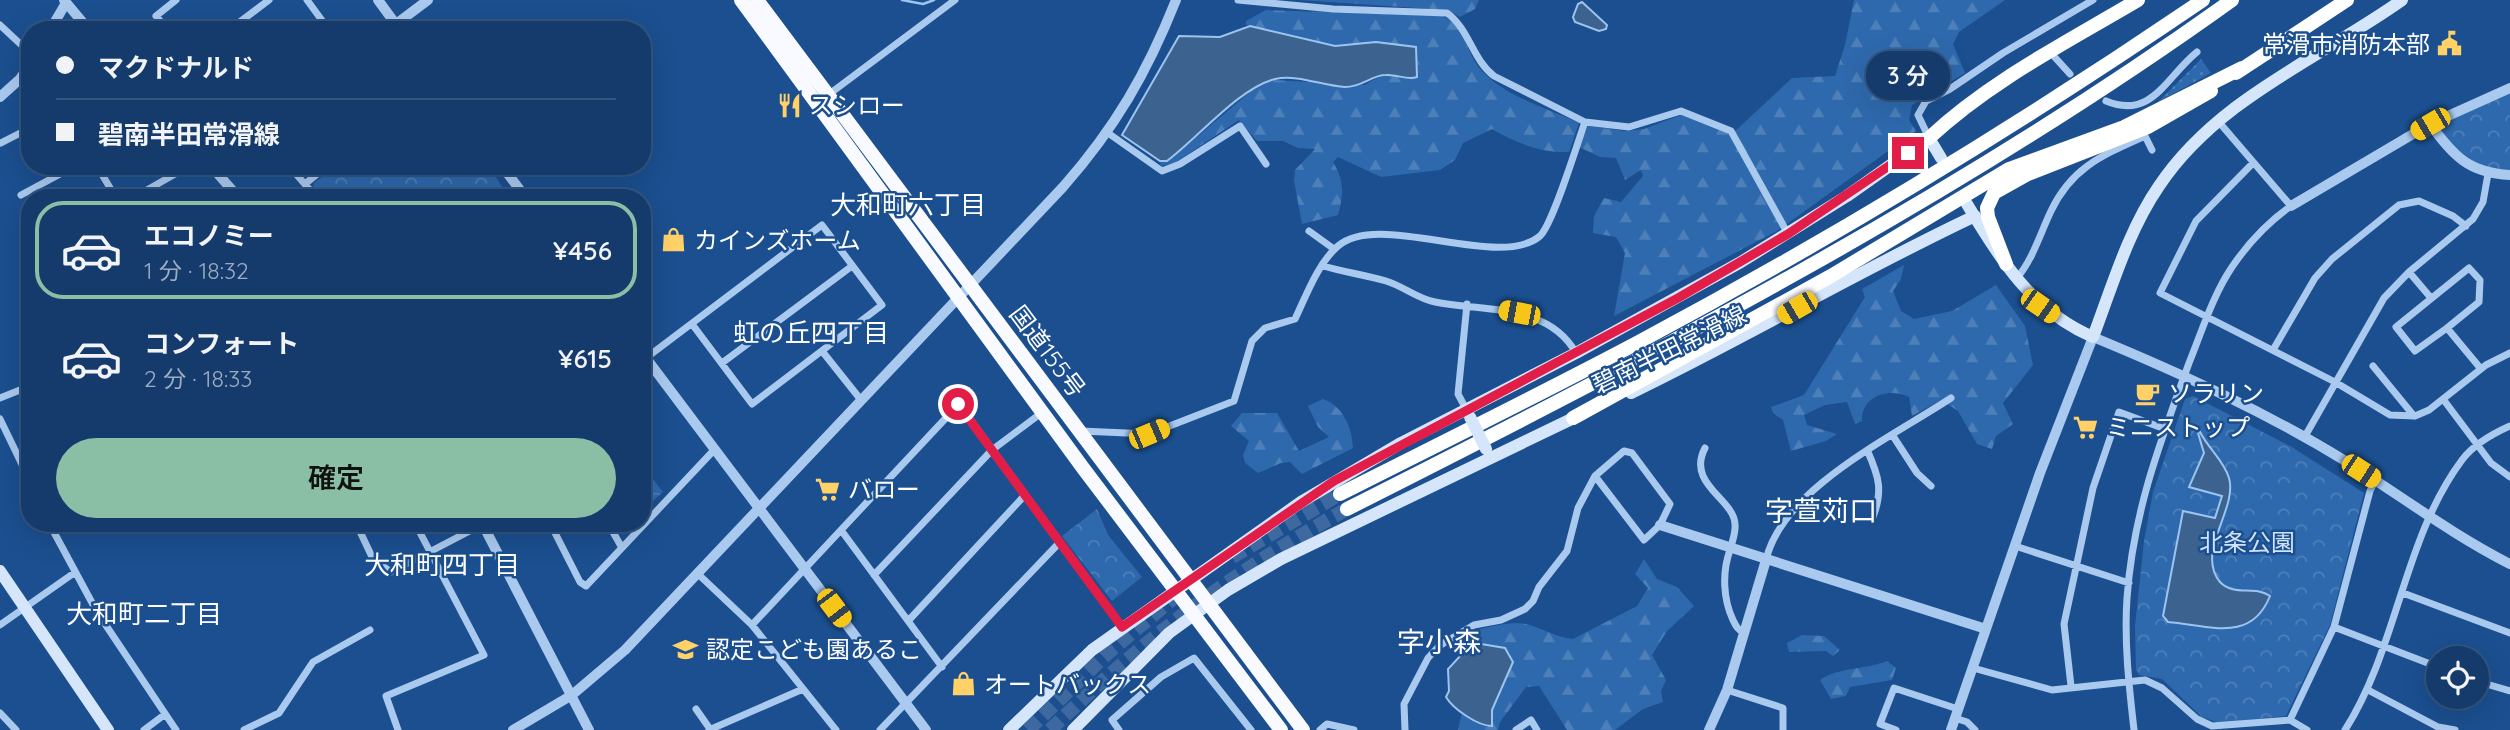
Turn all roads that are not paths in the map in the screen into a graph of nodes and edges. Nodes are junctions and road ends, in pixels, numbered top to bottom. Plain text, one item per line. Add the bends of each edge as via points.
1 (176, 0) edge
2 (268, 0) edge
3 (307, 0) edge
4 (379, 0) edge
5 (428, 0) edge
6 (741, 0) edge
7 (757, 0) edge
8 (955, 0) edge
9 (1176, 0) edge
10 (1238, 0) edge
11 (2092, 0) edge
12 (2138, 0) edge
13 (2203, 0) edge
14 (2232, 0) edge
15 (2347, 0) edge
16 (2402, 0) edge
17 (67, 1) edge
18 (55, 21) edge
19 (82, 21) edge
20 (160, 21) edge
21 (241, 21) edge
22 (321, 21) edge
23 (394, 21) edge
24 (405, 21) edge
25 (0, 25) edge
26 (21, 45) edge
27 (2050, 52) junction
28 (2197, 52) dead end
29 (2242, 68) junction
30 (21, 74) edge
31 (2070, 74) dead end
32 (2510, 88) edge
33 (827, 95) junction
34 (0, 97) edge
35 (2106, 101) dead end
36 (2217, 120) junction
37 (1585, 122) junction
38 (2430, 124) junction
39 (21, 133) edge
40 (1108, 133) junction
41 (1929, 138) junction
42 (1, 143) edge
43 (2152, 150) dead end
44 (1941, 158) dead end
45 (2252, 163) junction
46 (1266, 164) dead end
47 (2488, 174) junction
48 (58, 175) edge
49 (173, 175) edge
50 (219, 175) edge
51 (296, 175) edge
52 (316, 175) edge
53 (2510, 175) edge
54 (304, 184) junction
55 (32, 189) edge
56 (149, 189) edge
57 (231, 189) edge
58 (309, 189) edge
59 (1967, 204) dead end
60 (2291, 206) junction
61 (1975, 216) junction
62 (2466, 226) junction
63 (1309, 231) dead end
64 (1788, 234) junction
65 (1334, 250) junction
66 (2006, 264) junction
67 (852, 266) junction
68 (1323, 266) junction
69 (2409, 272) junction
70 (2017, 278) junction
71 (963, 289) junction
72 (2431, 298) junction
73 (1467, 304) junction
74 (2207, 317) junction
75 (692, 324) junction
76 (2447, 328) junction
77 (2093, 337) junction
78 (2273, 350) junction
79 (651, 351) edge
80 (822, 351) junction
81 (1576, 353) junction
82 (2510, 353) edge
83 (722, 363) junction
84 (651, 365) edge
85 (2373, 366) dead end
86 (2481, 369) junction
87 (2185, 375) junction
88 (2335, 382) junction
89 (21, 390) edge
90 (0, 398) edge
91 (1951, 398) dead end
92 (2443, 399) junction
93 (861, 400) junction
94 (1044, 411) junction
95 (1468, 413) junction
96 (2414, 416) junction
97 (1573, 418) junction
98 (0, 419) edge
99 (2510, 426) edge
100 (2165, 429) junction
101 (1080, 431) junction
102 (1893, 436) junction
103 (2304, 438) junction
104 (2477, 445) junction
105 (1705, 448) dead end
106 (715, 449) junction
107 (992, 450) junction
108 (1868, 452) junction
109 (1489, 454) junction
110 (21, 462) edge
111 (1595, 476) junction
112 (2510, 477) edge
113 (2375, 481) junction
114 (1931, 486) dead end
115 (1340, 494) tunnel mouth
116 (1025, 495) junction
117 (759, 509) junction
118 (1347, 509) tunnel mouth
119 (2430, 516) junction
120 (651, 517) edge
121 (1873, 517) dead end
122 (1660, 525) junction
123 (842, 530) junction
124 (54, 532) edge
125 (360, 532) edge
126 (419, 532) edge
127 (468, 532) edge
128 (487, 532) edge
129 (555, 532) edge
130 (613, 532) edge
131 (637, 532) edge
132 (1060, 542) junction
133 (2015, 547) junction
134 (622, 548) junction
135 (1730, 548) junction
136 (429, 552) junction
137 (1766, 560) junction
138 (2510, 564) edge
139 (2076, 565) junction
140 (804, 569) junction
141 (0, 571) edge
142 (74, 573) junction
143 (698, 574) junction
144 (874, 575) junction
145 (1190, 579) junction
146 (2129, 583) junction
147 (1174, 591) junction
148 (2403, 593) junction
149 (1208, 603) junction
150 (24, 607) junction
151 (1192, 615) junction
152 (909, 621) junction
153 (0, 625) edge
154 (752, 625) junction
155 (1122, 627) junction
156 (2334, 627) junction
157 (1986, 629) junction
158 (370, 630) dead end
159 (1743, 632) junction
160 (2510, 633) edge
161 (2384, 644) junction
162 (2426, 662) edge
163 (942, 667) junction
164 (1973, 668) junction
165 (2129, 680) junction
166 (2489, 685) edge
167 (2071, 686) junction
168 (803, 688) junction
169 (1727, 690) junction
170 (2368, 690) junction
171 (2510, 691) edge
172 (572, 695) junction
173 (906, 705) junction
174 (696, 709) dead end
175 (0, 713) edge
176 (1957, 714) junction
177 (164, 715) junction
178 (2290, 720) junction
179 (2231, 728) edge
180 (710, 729) edge
181 (833, 729) edge
182 (16, 730) edge
183 (108, 730) edge
184 (144, 730) edge
185 (176, 730) edge
186 (244, 730) edge
187 (398, 730) edge
188 (513, 730) edge
189 (589, 730) edge
190 (880, 730) edge
191 (926, 730) edge
192 (1009, 730) edge
193 (1073, 730) edge
194 (1119, 730) edge
195 (1251, 730) edge
196 (1281, 730) edge
197 (1303, 730) edge
198 (1320, 730) edge
199 (1354, 730) edge
200 (1405, 730) edge
201 (1516, 730) edge
202 (1537, 730) edge
203 (1709, 730) edge
204 (1783, 730) edge
205 (1896, 730) edge
206 (1951, 730) edge
207 (1975, 730) edge
208 (2134, 730) edge
209 (2308, 730) edge
210 (2345, 730) edge
211 (2455, 730) edge

1 - 20 street via 156,16
2 - 21 street
3 - 22 street
4 - 23 street
5 - 24 street
6 - 71 highway, 国道155号
7 - 33 highway, 国道155号
8 - 33 street
9 - 40 street via 1146,71
10 - 37 street via 1447,13 1460,23 1483,67 1494,76
11 - 41 street via 1926,101 1918,115
12 - 27 highway
13 - 115 highway via 2040,109 1785,261 1554,387
14 - 118 highway via 2025,137 1823,258 1613,374
15 - 29 highway
16 - 36 main road
17 - 18 street
17 - 19 street
25 - 26 street
27 - 31 street
27 - 41 highway
28 - 35 street via 2151,99 2130,107
29 - 66 highway via 2193,103 2148,127 2028,174 1994,193 1988,217
29 - 97 highway via 2124,127 2009,169 1831,276
30 - 34 street
32 - 38 street
33 - 71 highway, 国道155号
36 - 45 street
36 - 77 main road via 2175,164 2144,211
37 - 64 street via 1629,127 1681,111 1731,131
37 - 65 street via 1549,225 1532,241 1506,246 1376,235 1348,239
38 - 47 street via 2452,153
38 - 60 street
39 - 42 street
40 - 46 street via 1162,171 1240,126
40 - 71 street via 1063,187
41 - 44 main road
41 - 64 main road, 碧南半田常滑線
43 - 70 street via 2145,136 2083,167 2052,210
45 - 60 street
45 - 74 street via 2196,221 2160,293
47 - 53 street
47 - 62 street via 2483,202
48 - 55 street
49 - 56 street
50 - 57 street
51 - 54 street
52 - 54 street
54 - 58 street
59 - 61 main road
60 - 74 street via 2256,234 2231,269
61 - 66 main road
61 - 97 main road, 碧南半田常滑線 via 1879,261 1673,373
62 - 69 street
62 - 78 street via 2419,201 2399,205 2332,258 2315,278
63 - 65 street
64 - 81 main road, 碧南半田常滑線
65 - 68 street
66 - 70 main road
67 - 75 street via 822,225
67 - 80 street via 882,305
67 - 83 street
68 - 73 street via 1386,281 1433,302
68 - 101 street via 1295,319 1265,328 1252,341 1234,401 1149,434
69 - 72 street
69 - 88 street via 2384,298
70 - 77 main road via 2040,306
71 - 93 street
71 - 94 highway, 国道155号
71 - 101 highway, 国道155号
72 - 76 street via 2396,327 2415,351
72 - 76 street via 2469,268 2480,280 2479,302
73 - 81 street via 1519,313 1547,324 1568,339
73 - 95 street via 1458,394
74 - 78 street
74 - 87 street
75 - 79 street
75 - 83 street
76 - 86 street
77 - 87 street
77 - 133 street
78 - 88 street
80 - 83 street via 752,404
80 - 93 street
81 - 95 main road, 碧南半田常滑線
82 - 86 street
84 - 106 street
85 - 96 street
86 - 92 street
87 - 100 street
87 - 103 street
88 - 96 street via 2390,415
88 - 103 street
89 - 90 street
91 - 102 street
92 - 96 street
92 - 104 street
93 - 117 street
94 - 107 street
94 - 147 highway, 国道155号
95 - 109 main road, bridge
95 - 145 main road, 碧南半田常滑線 via 1334,481
97 - 109 main road, 碧南半田常滑線
98 - 110 street
99 - 104 street
100 - 139 street via 2119,412 2093,488
100 - 146 street via 2140,502
101 - 145 highway, 国道155号
102 - 108 street
102 - 114 street
103 - 113 street
104 - 112 street
104 - 119 street via 2463,459
105 - 135 street via 1701,467 1710,488 1735,520
106 - 117 street
106 - 120 street
107 - 116 street
107 - 123 street via 958,404
107 - 144 street
108 - 121 street via 1881,495
108 - 137 street via 1798,502 1773,537
109 - 149 main road, 碧南半田常滑線 via 1281,559
111 - 122 street via 1644,540
111 - 122 street via 1624,451 1632,453 1670,504
111 - 200 street via 1578,508 1567,551 1533,601 1501,620 1474,625 1427,658 1404,704
113 - 119 street
113 - 156 street
116 - 132 street
116 - 152 street
117 - 140 street
117 - 143 street
119 - 138 street
119 - 148 street
122 - 135 street
123 - 140 street
123 - 144 street
124 - 142 street
125 - 136 street via 373,559 391,572
126 - 136 street
127 - 136 street
128 - 172 street
129 - 134 street via 586,586
130 - 134 street
131 - 134 street
132 - 155 street
132 - 163 street
133 - 139 street
133 - 157 street
135 - 137 street
135 - 159 street via 1726,604
136 - 187 street via 484,655 386,696
137 - 157 street
137 - 159 street
139 - 146 street
139 - 167 street via 2064,624
140 - 154 street
140 - 173 street
141 - 150 main road
142 - 150 street
142 - 177 street
143 - 154 street
143 - 172 street via 625,650
144 - 152 street
145 - 147 main road, 碧南半田常滑線
145 - 149 highway, 国道155号
146 - 165 street
147 - 151 highway, 国道155号
147 - 155 main road, 碧南半田常滑線
148 - 160 street
148 - 161 street
149 - 151 main road, 碧南半田常滑線
149 - 197 highway, 国道155号
150 - 153 street
150 - 183 main road
151 - 193 main road, 碧南半田常滑線 via 1128,671
151 - 196 highway, 国道155号
152 - 163 street
154 - 168 street
155 - 192 main road, 碧南半田常滑線 via 1062,676
156 - 161 street
156 - 178 street
157 - 164 street
158 - 186 street via 313,662 279,713
159 - 169 street
161 - 162 street
161 - 170 street
163 - 173 street
164 - 167 street via 2052,690
164 - 176 street
165 - 167 street
165 - 179 street via 2154,682 2201,722
165 - 208 street
166 - 171 street
168 - 180 street
168 - 181 street
169 - 203 street
169 - 204 street via 1783,708
170 - 210 street
170 - 211 street via 2438,727
172 - 188 street
172 - 189 street
173 - 190 street
173 - 191 street
174 - 180 street
175 - 182 street
176 - 205 street via 1894,688 1880,724
176 - 206 street
176 - 207 street
177 - 184 street
177 - 185 street
178 - 179 street
178 - 209 street
194 - 195 street via 1112,720 1161,677 1194,658
198 - 199 street via 1327,724
201 - 202 street via 1531,720

